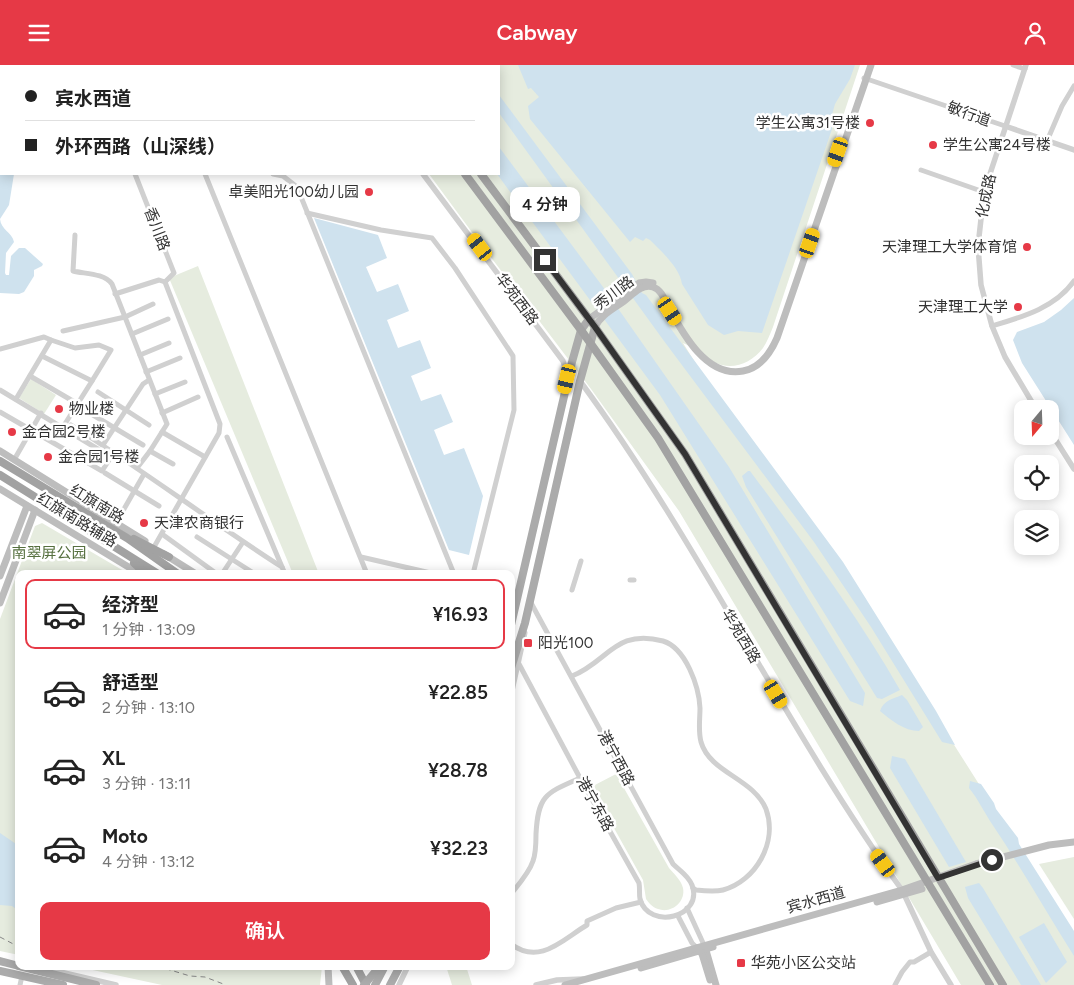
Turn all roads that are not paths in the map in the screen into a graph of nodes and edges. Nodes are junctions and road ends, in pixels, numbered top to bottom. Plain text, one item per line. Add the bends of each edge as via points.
1 (870, 65) edge
2 (1014, 65) edge
3 (1025, 67) edge
4 (865, 78) junction
5 (1074, 86) edge
6 (1005, 126) junction
7 (1047, 141) junction
8 (1074, 150) edge
9 (921, 170) dead end
10 (135, 175) edge
11 (205, 175) edge
12 (278, 175) edge
13 (425, 175) edge
14 (425, 175) edge
15 (466, 175) edge
16 (483, 175) edge
17 (984, 192) junction
18 (307, 213) junction
19 (75, 235) dead end
20 (1074, 281) edge
21 (164, 282) junction
22 (116, 294) junction
23 (153, 304) dead end
24 (600, 315) junction
25 (125, 317) junction
26 (168, 319) dead end
27 (589, 319) junction
28 (992, 326) junction
29 (595, 327) junction
30 (581, 329) junction
31 (62, 331) dead end
32 (132, 335) junction
33 (51, 340) junction
34 (169, 343) dead end
35 (590, 343) junction
36 (0, 349) edge
37 (140, 355) junction
38 (42, 356) junction
39 (180, 358) dead end
40 (572, 362) junction
41 (583, 369) junction
42 (146, 372) junction
43 (30, 376) junction
44 (567, 379) junction
45 (149, 380) junction
46 (92, 381) junction
47 (580, 381) junction
48 (185, 382) dead end
49 (2, 391) edge
50 (98, 392) dead end
51 (155, 394) junction
52 (198, 397) dead end
53 (0, 399) edge
54 (16, 399) junction
55 (1031, 400) edge
56 (78, 404) junction
57 (83, 409) dead end
58 (126, 409) junction
59 (0, 412) edge
60 (41, 413) junction
61 (162, 413) junction
62 (71, 425) dead end
63 (149, 425) dead end
64 (64, 427) junction
65 (114, 428) junction
66 (32, 429) junction
67 (162, 432) junction
68 (228, 437) dead end
69 (103, 445) junction
70 (143, 445) dead end
71 (1059, 445) edge
72 (0, 451) edge
73 (150, 451) junction
74 (205, 457) junction
75 (14, 460) junction
76 (0, 461) edge
77 (173, 464) dead end
78 (137, 468) junction
79 (1074, 469) edge
80 (105, 473) dead end
81 (144, 474) junction
82 (0, 475) edge
83 (0, 489) edge
84 (134, 491) junction
85 (182, 499) junction
86 (27, 506) junction
87 (159, 506) dead end
88 (35, 510) junction
89 (116, 523) junction
90 (162, 534) junction
91 (197, 537) dead end
92 (127, 538) junction
93 (243, 542) junction
94 (154, 547) junction
95 (117, 549) junction
96 (168, 557) junction
97 (360, 557) junction
98 (232, 559) junction
99 (581, 561) dead end
100 (282, 567) junction
101 (133, 570) edge
102 (141, 570) edge
103 (151, 570) edge
104 (172, 570) edge
105 (189, 570) edge
106 (212, 570) edge
107 (225, 570) edge
108 (249, 570) edge
109 (283, 570) edge
110 (365, 570) edge
111 (417, 570) edge
112 (452, 570) edge
113 (474, 570) edge
114 (0, 577) edge
115 (572, 590) dead end
116 (515, 593) edge
117 (530, 600) junction
118 (0, 603) edge
119 (526, 623) junction
120 (515, 656) edge
121 (519, 663) junction
122 (572, 676) junction
123 (515, 680) edge
124 (580, 778) junction
125 (1074, 842) edge
126 (1074, 847) edge
127 (1029, 853) junction
128 (940, 880) junction
129 (930, 884) junction
130 (515, 888) edge
131 (693, 888) junction
132 (903, 892) junction
133 (642, 902) junction
134 (683, 912) junction
135 (515, 947) edge
136 (698, 949) junction
137 (931, 952) junction
138 (706, 958) junction
139 (37, 970) edge
140 (50, 970) edge
141 (344, 970) edge
142 (358, 970) edge
143 (377, 970) edge
144 (383, 970) edge
145 (389, 970) edge
146 (398, 970) edge
147 (406, 970) edge
148 (0, 971) edge
149 (22, 976) junction
150 (587, 979) junction
151 (46, 982) junction
152 (20, 985) edge
153 (55, 985) edge
154 (63, 985) edge
155 (96, 985) edge
156 (116, 985) edge
157 (353, 985) edge
158 (365, 985) edge
159 (375, 985) edge
160 (380, 985) edge
161 (390, 985) edge
162 (399, 985) edge
163 (536, 985) edge
164 (565, 985) edge
165 (581, 985) edge
166 (711, 985) edge
167 (716, 985) edge
168 (895, 985) edge
169 (951, 985) edge
170 (990, 985) edge
171 (1003, 985) edge

1 - 4 main road, 秀川路
2 - 3 street
3 - 6 street, 化成路
4 - 6 street, 敏行道
4 - 24 main road, 秀川路 via 777,338 763,361 738,372 713,366 704,359 660,292 653,287 641,286
5 - 7 street
6 - 7 street, 敏行道
6 - 17 street, 化成路
7 - 8 street, 敏行道
9 - 17 street
10 - 21 street, 香川路 via 174,273
11 - 97 street
12 - 18 street via 297,187
13 - 40 street, 华苑西路 via 564,360
14 - 44 street, 华苑西路 via 563,361
15 - 30 highway
16 - 27 highway
17 - 28 street, 化成路 via 978,265
18 - 112 street
18 - 113 street via 381,231 432,238 513,356 514,410
19 - 22 street via 73,271 108,279
20 - 28 street via 1042,309
21 - 22 street via 159,280
21 - 74 street via 219,418 219,433
22 - 25 street
23 - 25 street
24 - 27 main road, 秀川路
24 - 29 main road, 秀川路
25 - 31 street
25 - 32 street
26 - 32 street
27 - 29 highway
27 - 30 main road, 秀川路
28 - 55 street, 化成路 via 1005,357
29 - 35 main road, 秀川路
29 - 128 highway via 694,469
30 - 35 highway
30 - 40 main road, 秀川路
32 - 37 street
33 - 36 street via 44,337
33 - 38 street
33 - 46 street via 75,348 99,345 111,350
34 - 37 street
35 - 41 main road, 秀川路
35 - 129 highway via 658,438
37 - 42 street
38 - 43 street
38 - 46 street
39 - 42 street
40 - 41 main road via 577,352 581,352
40 - 44 main road, 秀川路
41 - 47 main road, 秀川路
42 - 45 street
43 - 54 street
43 - 56 street
44 - 116 main road, 秀川路
45 - 51 street
45 - 58 street
46 - 56 street
47 - 117 main road, 秀川路
47 - 132 street, 华苑西路 via 650,483 814,758
48 - 51 street
49 - 53 street
49 - 54 street
50 - 58 street
51 - 61 street
52 - 61 street
54 - 60 street
56 - 64 street
57 - 65 street
58 - 63 street
58 - 65 street
59 - 66 street
60 - 64 street
60 - 66 street
61 - 67 street via 167,424
62 - 69 street
64 - 66 street via 111,457 102,471
65 - 69 street
65 - 70 street
66 - 75 street
67 - 73 street
67 - 74 street
68 - 100 street
69 - 78 street
71 - 79 street
72 - 75 main road, 红旗南路辅路
73 - 77 street
73 - 78 street
74 - 85 street
75 - 89 main road, 红旗南路辅路
76 - 92 highway, 红旗南路
78 - 81 street
80 - 84 street
81 - 84 street
81 - 85 street
82 - 95 highway, 红旗南路
83 - 86 main road, 红旗南路辅路
84 - 87 street
84 - 89 street
85 - 90 street
85 - 93 street
86 - 88 main road, 红旗南路辅路
86 - 114 main road
88 - 101 main road, 红旗南路辅路
88 - 118 main road
89 - 94 main road, 红旗南路辅路
90 - 94 street
90 - 106 street
91 - 98 street
92 - 96 highway
92 - 104 highway, 红旗南路
93 - 98 street
93 - 100 street
94 - 96 main road, 红旗南路辅路
95 - 102 highway
95 - 103 highway, 红旗南路
96 - 105 main road, 红旗南路辅路
97 - 110 street
97 - 111 street
98 - 107 street
98 - 108 street
99 - 115 street
100 - 109 street
117 - 119 main road, 秀川路
117 - 122 street, 港宁西路
119 - 120 main road, 秀川路
119 - 121 street
121 - 123 street
121 - 124 street, 港宁东路
122 - 131 street, 港宁西路 via 673,864 687,876
122 - 131 street via 584,672 625,641 646,638 666,642 680,653 690,668 700,707 702,744 711,759 756,793 766,809 768,821 763,858 755,869 722,890
124 - 130 street via 557,788 539,806 534,859
124 - 133 street, 港宁东路 via 639,883
125 - 127 main road, 宾水西道 via 1049,845
126 - 127 main road, 宾水西道
127 - 128 main road, 宾水西道
128 - 129 main road, 宾水西道
128 - 171 highway
129 - 132 main road, 宾水西道
129 - 170 highway
131 - 134 street via 692,899
132 - 136 main road, 宾水西道
132 - 137 street, 华苑西路
133 - 134 street via 645,908 666,918
133 - 135 street via 616,908 587,921 586,925 546,951 536,953
134 - 136 street
134 - 136 street via 692,943
136 - 138 main road
136 - 138 main road
136 - 150 main road, 宾水西道
136 - 165 main road, 宾水西道
137 - 168 street via 910,963
137 - 169 street, 华苑西路
138 - 166 main road
138 - 167 main road
139 - 155 main road
140 - 156 street
141 - 157 highway
142 - 158 highway
143 - 158 main road, bridge
144 - 159 main road
145 - 160 main road
146 - 161 main road
147 - 162 street
148 - 149 main road
149 - 151 main road
149 - 152 street
150 - 163 street via 557,980
150 - 164 main road, 宾水西道
151 - 153 street
151 - 154 main road

